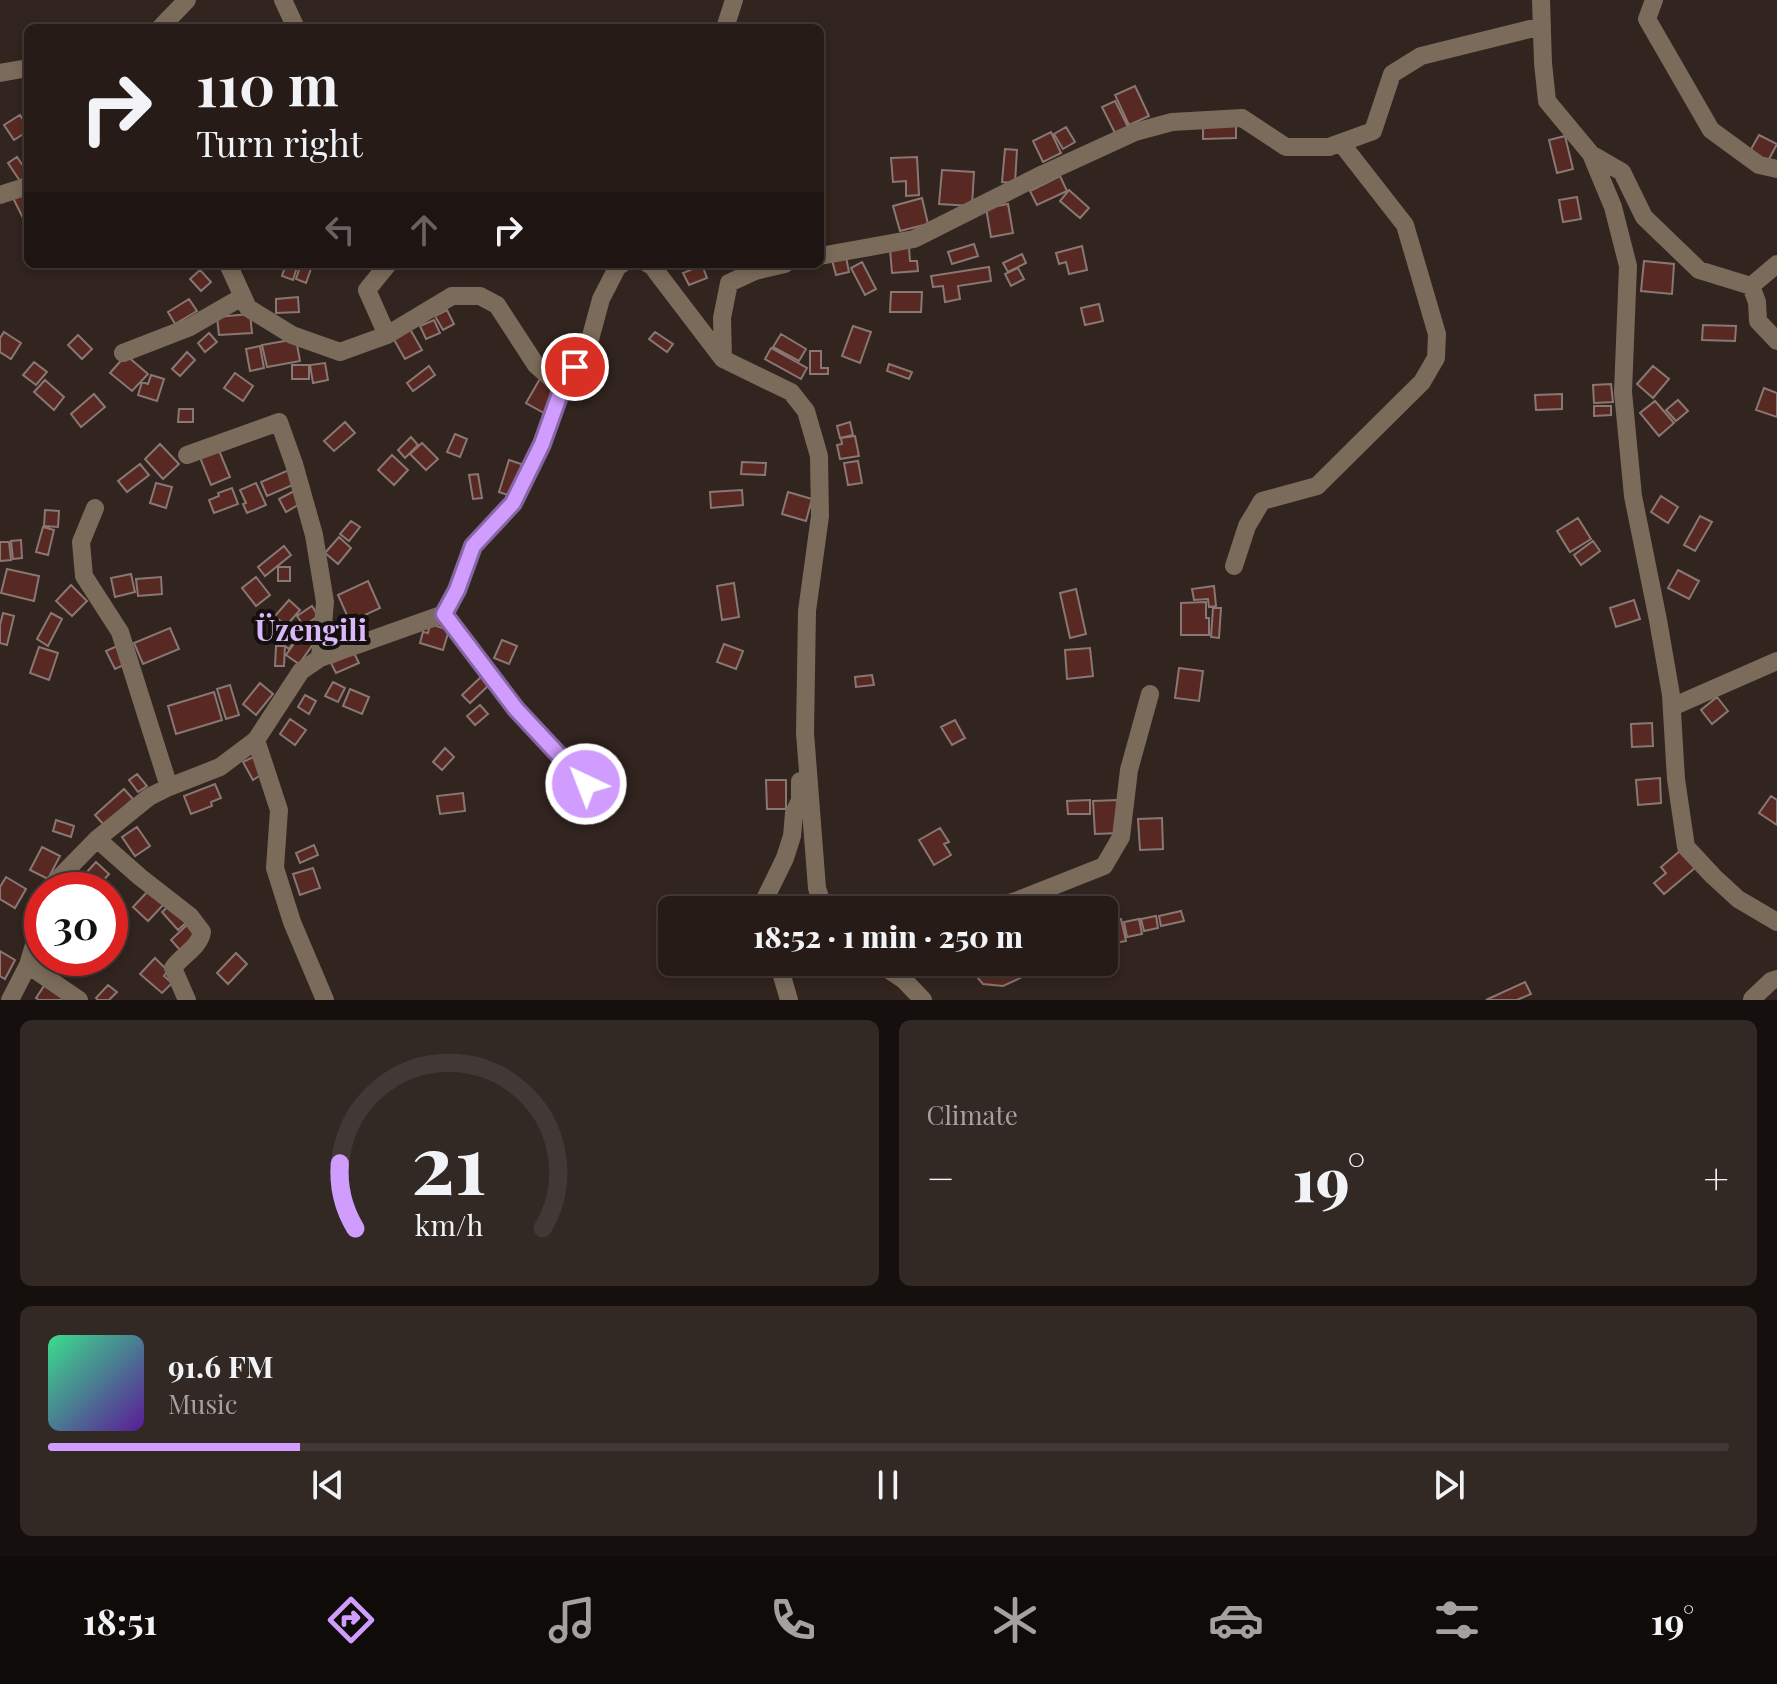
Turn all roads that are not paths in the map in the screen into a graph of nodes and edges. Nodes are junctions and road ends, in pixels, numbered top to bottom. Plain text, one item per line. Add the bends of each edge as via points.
1 (187, 0) edge
2 (283, 0) edge
3 (734, 0) edge
4 (1541, 0) edge
5 (1654, 0) edge
6 (164, 24) edge
7 (294, 24) edge
8 (726, 24) edge
9 (1542, 26) junction
10 (24, 69) edge
11 (0, 73) edge
12 (1341, 143) junction
13 (1591, 154) junction
14 (1777, 169) edge
15 (24, 187) edge
16 (0, 195) edge
17 (824, 255) edge
18 (1777, 264) edge
19 (230, 268) edge
20 (385, 268) edge
21 (617, 268) edge
22 (654, 268) edge
23 (768, 268) edge
24 (1751, 286) junction
25 (242, 297) junction
26 (387, 335) junction
27 (1777, 341) edge
28 (123, 353) dead end
29 (723, 359) junction
30 (562, 388) junction
31 (187, 455) dead end
32 (95, 508) dead end
33 (1234, 566) dead end
34 (444, 614) junction
35 (320, 658) junction
36 (1777, 661) edge
37 (1150, 694) dead end
38 (1672, 707) junction
39 (805, 734) junction
40 (256, 740) junction
41 (586, 784) dead end
42 (169, 787) junction
43 (97, 839) junction
44 (65, 872) edge
45 (766, 896) edge
46 (821, 896) edge
47 (1029, 896) edge
48 (1777, 922) edge
49 (24, 973) edge
50 (44, 976) edge
51 (782, 976) edge
52 (898, 976) edge
53 (1777, 979) edge
54 (1752, 999) edge
55 (10, 1000) edge
56 (79, 1000) edge
57 (187, 1000) edge
58 (325, 1000) edge
59 (789, 1000) edge
60 (923, 1000) edge

1 - 6 street
2 - 7 street
3 - 8 street
4 - 9 street
5 - 14 street via 1647,19 1711,130 1759,165
9 - 12 street via 1421,56 1392,74 1373,131
9 - 13 street via 1547,101
10 - 11 street
12 - 17 street via 1286,147 1242,118 1172,122 1135,132 914,239
12 - 33 street via 1405,225 1437,334 1436,358 1422,382 1317,486 1262,501
13 - 24 street via 1622,172 1644,217 1699,270
13 - 38 street via 1613,207 1628,266 1623,392 1633,496
15 - 16 street
18 - 24 street
19 - 25 street
20 - 26 street via 367,290
21 - 30 street via 601,299 588,347
22 - 29 street
23 - 29 street via 729,283 722,318
24 - 27 street via 1758,321
25 - 26 street via 248,308 292,335 340,352
25 - 28 street via 190,327
26 - 30 street via 452,296 480,296 497,305 536,365
29 - 39 street via 791,392 806,411 819,456 820,516 807,611
30 - 34 street via 513,503 473,546
31 - 35 street via 279,422 316,544 325,602
32 - 42 street via 81,542 84,576 120,632
34 - 35 street
34 - 41 street via 516,709
35 - 40 street via 301,671
36 - 38 street
37 - 47 street via 1129,770 1121,837 1104,866
38 - 48 street via 1686,847 1738,899
39 - 45 street via 792,836
39 - 46 street
40 - 42 street via 220,767
40 - 58 street via 279,810 275,868
42 - 43 street
43 - 44 street
43 - 57 street via 190,916 202,932 200,942 173,968
49 - 55 street
50 - 56 street
51 - 59 street
52 - 60 street
53 - 54 street

